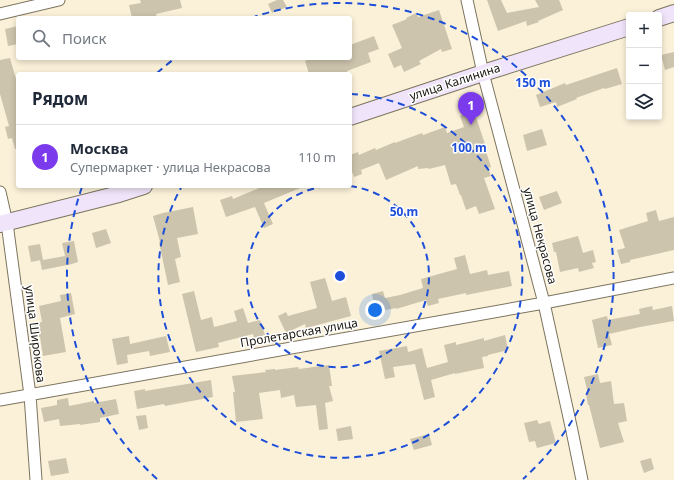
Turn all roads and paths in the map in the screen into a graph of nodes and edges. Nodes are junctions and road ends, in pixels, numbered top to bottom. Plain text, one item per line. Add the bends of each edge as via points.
1 (59, 0) edge
2 (467, 0) edge
3 (674, 13) edge
4 (0, 14) edge
5 (662, 17) edge
6 (626, 28) edge
7 (483, 73) junction
8 (352, 116) edge
9 (138, 188) edge
10 (0, 192) edge
11 (4, 223) edge
12 (674, 278) edge
13 (544, 303) junction
14 (30, 395) junction
15 (0, 400) edge
16 (36, 480) edge
17 (582, 480) edge

1 - 4 street
2 - 7 street, улица Некрасова
3 - 5 street
6 - 7 street, улица Калинина
7 - 8 street, улица Калинина
7 - 13 street, улица Некрасова
9 - 11 street
10 - 11 street, улица Широкова
11 - 14 street, улица Широкова
12 - 13 street, Пролетарская улица
13 - 14 street, Пролетарская улица
13 - 17 street, улица Некрасова
14 - 15 street, Пролетарская улица
14 - 16 street, улица Широкова

